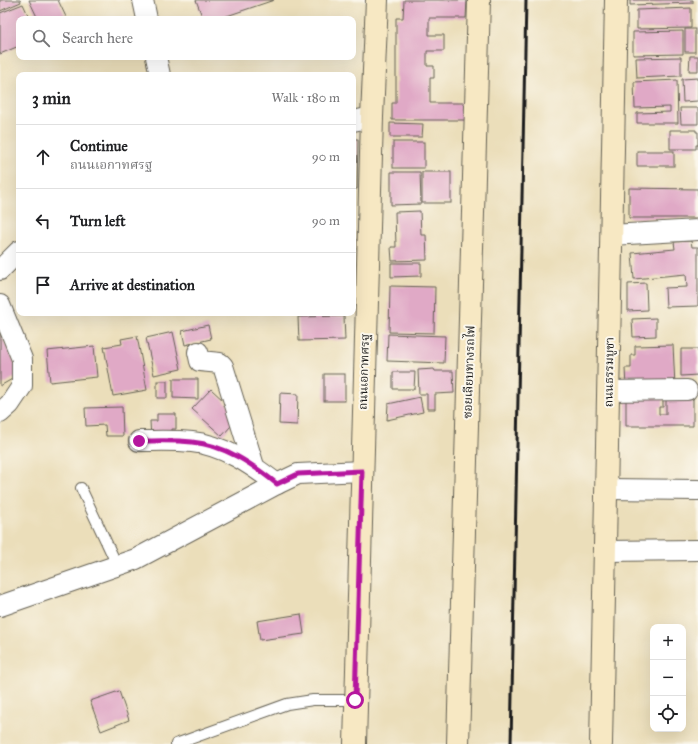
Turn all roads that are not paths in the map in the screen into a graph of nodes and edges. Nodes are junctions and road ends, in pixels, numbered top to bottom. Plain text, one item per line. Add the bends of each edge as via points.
1 (377, 0) edge
2 (479, 0) edge
3 (616, 0) edge
4 (157, 60) edge
5 (159, 72) edge
6 (362, 119) edge
7 (698, 230) edge
8 (611, 235) junction
9 (16, 254) edge
10 (0, 270) edge
11 (0, 305) edge
12 (198, 352) dead end
13 (687, 390) dead end
14 (608, 391) junction
15 (0, 413) edge
16 (139, 441) dead end
17 (254, 466) junction
18 (362, 471) junction
19 (277, 484) junction
20 (81, 488) dead end
21 (606, 489) junction
22 (698, 490) edge
23 (698, 550) edge
24 (604, 551) junction
25 (116, 565) junction
26 (0, 606) edge
27 (355, 700) junction
28 (176, 744) edge
29 (354, 744) edge
30 (458, 744) edge
31 (601, 744) edge

1 - 6 main road, ถนนเอกาทศรฐ
2 - 30 main road, ซอยเลียบทางรถไฟ
3 - 8 main road, ถนนธรรมบูชา
4 - 5 street
6 - 18 main road, ถนนเอกาทศรฐ
7 - 8 street
8 - 14 main road, ถนนธรรมบูชา
9 - 10 street
11 - 15 street via 22,359 22,386 10,404
12 - 17 street via 200,361 220,363 223,366
13 - 14 street
14 - 21 main road, ถนนธรรมบูชา
16 - 17 street via 192,442 211,446
17 - 19 street
18 - 19 street via 298,474
18 - 27 main road, ถนนเอกาทศรฐ
19 - 25 street via 136,559
20 - 25 lane
21 - 22 street
21 - 24 main road, ถนนธรรมบูชา
23 - 24 street
24 - 31 main road, ถนนธรรมบูชา
25 - 26 street
27 - 28 lane via 313,700 288,704
27 - 29 main road, ถนนเอกาทศรฐ

